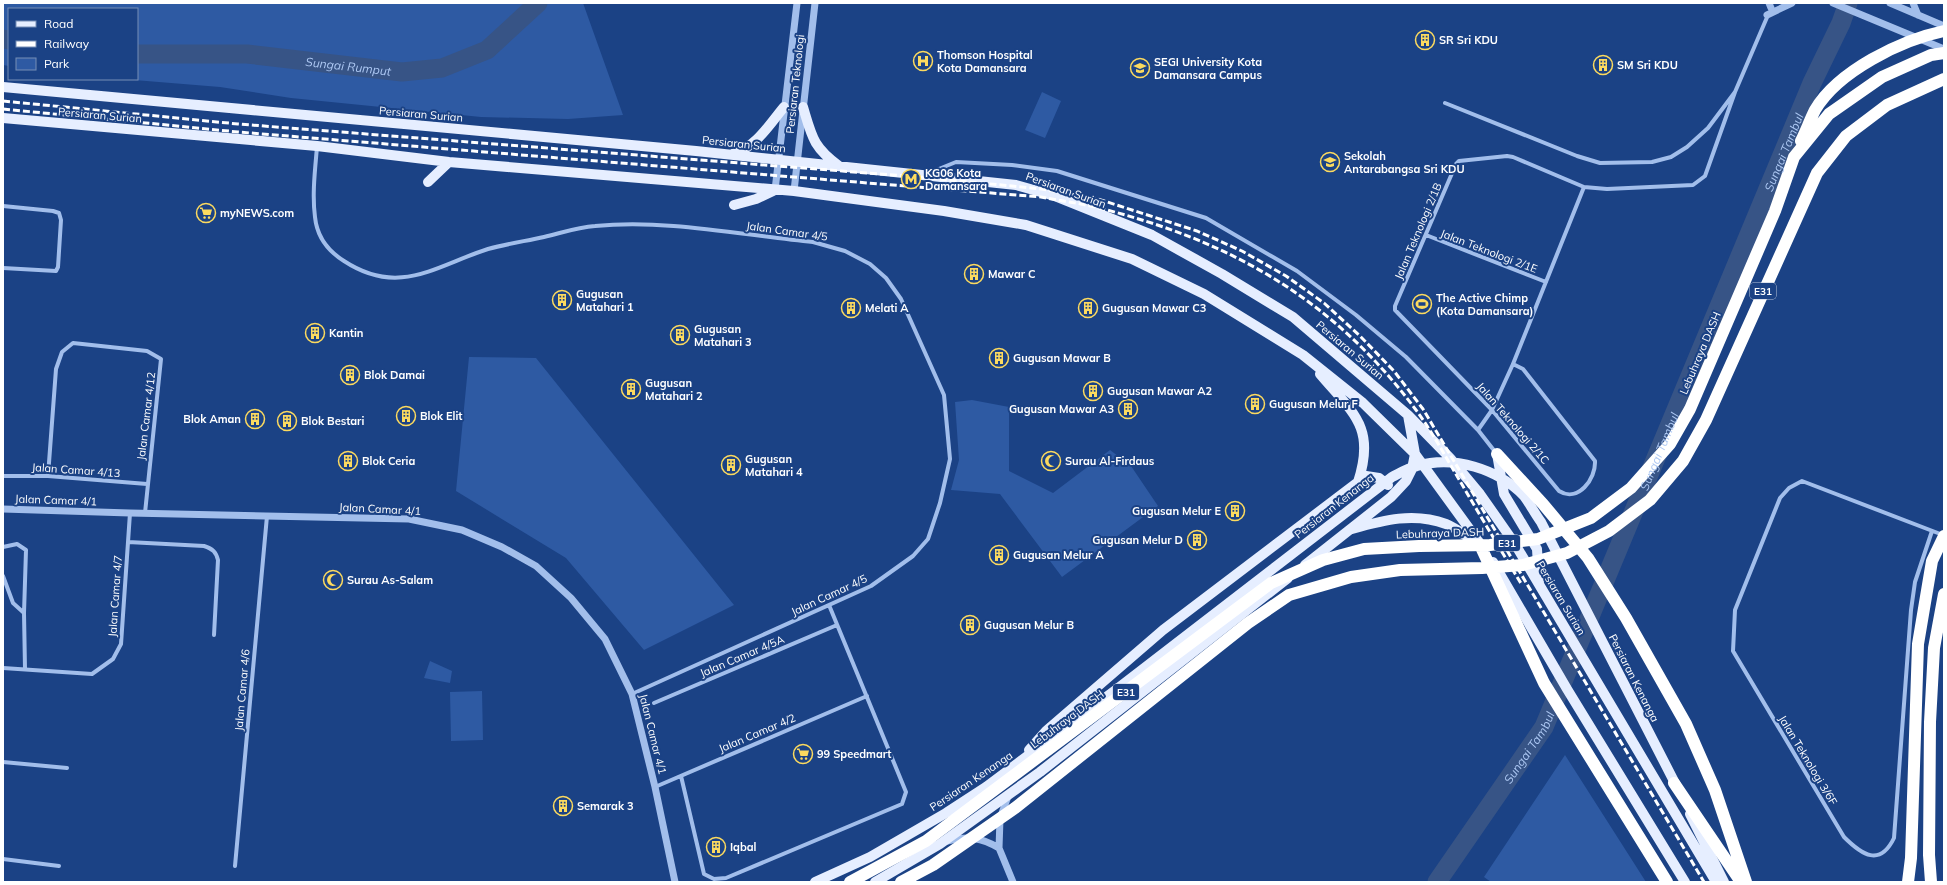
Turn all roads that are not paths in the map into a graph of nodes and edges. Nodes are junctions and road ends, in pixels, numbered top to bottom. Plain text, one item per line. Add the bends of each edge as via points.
1 (797, 3) edge
2 (815, 3) edge
3 (1792, 3) edge
4 (1833, 3) edge
5 (1890, 3) edge
6 (1913, 3) edge
7 (1771, 5) edge
8 (1767, 15) junction
9 (1918, 15) junction
10 (1944, 26) edge
11 (1944, 31) edge
12 (1944, 49) edge
13 (1944, 53) edge
14 (1944, 79) edge
15 (1944, 86) edge
16 (3, 87) edge
17 (1917, 91) junction
18 (1735, 92) junction
19 (1445, 103) dead end
20 (784, 107) junction
21 (803, 107) junction
22 (3, 118) edge
23 (317, 146) junction
24 (731, 155) junction
25 (1794, 157) junction
26 (779, 159) junction
27 (797, 161) junction
28 (449, 162) junction
29 (839, 167) junction
30 (924, 175) junction
31 (428, 182) dead end
32 (1584, 186) junction
33 (775, 190) junction
34 (794, 191) junction
35 (734, 204) dead end
36 (3, 206) edge
37 (1426, 235) junction
38 (3, 268) edge
39 (1546, 282) junction
40 (1395, 310) joint
41 (1303, 355) junction
42 (1513, 364) junction
43 (1492, 410) junction
44 (1408, 415) junction
45 (1478, 430) junction
46 (1415, 454) junction
47 (1497, 454) junction
48 (3, 476) edge
49 (48, 476) junction
50 (1358, 482) junction
51 (147, 484) junction
52 (1391, 497) junction
53 (3, 508) edge
54 (130, 513) junction
55 (145, 514) junction
56 (267, 516) junction
57 (1346, 531) junction
58 (1932, 531) junction
59 (1944, 535) edge
60 (128, 542) junction
61 (1480, 545) junction
62 (3, 547) edge
63 (3, 576) edge
64 (1539, 583) junction
65 (1944, 594) edge
66 (829, 605) junction
67 (24, 613) junction
68 (837, 625) junction
69 (214, 635) dead end
70 (3, 668) edge
71 (25, 669) junction
72 (632, 694) junction
73 (867, 696) junction
74 (654, 703) dead end
75 (3, 762) edge
76 (1014, 767) junction
77 (67, 768) dead end
78 (681, 776) junction
79 (1674, 783) junction
80 (655, 787) junction
81 (1010, 792) junction
82 (940, 844) junction
83 (999, 848) junction
84 (1930, 854) junction
85 (3, 859) edge
86 (59, 866) dead end
87 (235, 866) dead end
88 (675, 882) edge
89 (815, 882) edge
90 (850, 882) edge
91 (875, 882) edge
92 (901, 882) edge
93 (1013, 882) edge
94 (1667, 882) edge
95 (1685, 882) edge
96 (1716, 882) edge
97 (1724, 882) edge
98 (1741, 882) edge
99 (1746, 882) edge
100 (1908, 882) edge
101 (1926, 882) edge
102 (1932, 882) edge

1 - 20 street, Persiaran Teknologi
2 - 21 street, Persiaran Teknologi
3 - 8 street
4 - 12 street
5 - 9 street
6 - 9 street
7 - 8 street
8 - 18 street
9 - 10 street
11 - 25 highway via 1927,34 1887,52 1855,70 1832,88 1815,109
13 - 25 highway, Lebuhraya DASH / E31 via 1931,55 1876,81 1829,114
14 - 17 highway, E31
15 - 17 highway
16 - 24 main road, Persiaran Surian
17 - 92 highway, E31 via 1887,105 1846,136 1817,173 1706,420 1683,462 1650,500 1609,531 1567,553 1530,563 1482,568 1400,570 1351,577 1288,595 1248,623 1015,808 933,865
18 - 19 street via 1708,128 1687,147 1671,157 1635,163 1600,163 1577,156
18 - 32 street via 1705,176 1693,185 1606,189
20 - 24 main road via 756,141 743,151
20 - 26 street, Persiaran Teknologi
21 - 27 street, Persiaran Teknologi
21 - 29 main road via 812,139 824,155
22 - 23 main road, Persiaran Surian
23 - 28 main road, Persiaran Surian
23 - 66 street, Jalan Camar 4/5 via 314,218 320,236 331,253 353,267 384,277 426,274 488,249 594,226 631,224 692,228 813,242 845,251 875,268 886,278 901,299 944,395 950,459 940,503 924,546 871,586
24 - 26 main road, Persiaran Surian
25 - 90 highway, Lebuhraya DASH / E31 via 1775,211 1690,408 1670,444 1631,488 1591,518 1538,539 1490,545 1364,549 1323,560 1271,583 926,841
26 - 27 main road, Persiaran Surian
26 - 33 street, Persiaran Teknologi
27 - 29 main road, Persiaran Surian
27 - 34 street, Persiaran Teknologi
28 - 31 main road
28 - 33 main road, Persiaran Surian
29 - 30 main road, Persiaran Surian
30 - 44 main road, Persiaran Surian via 1016,185 1055,196 1152,236 1293,317
30 - 45 street via 956,162 1057,171 1206,218 1297,271 1356,316 1406,357
32 - 37 street, Jalan Teknologi 2/1B via 1513,157 1459,161
32 - 39 street
33 - 34 main road, Persiaran Surian
33 - 35 main road via 756,199
34 - 41 main road, Persiaran Surian via 1026,225 1117,254 1204,294
36 - 38 street via 53,211 59,213 61,220 56,271
37 - 39 street, Jalan Teknologi 2/1E
37 - 40 street, Jalan Teknologi 2/1B
39 - 42 street
40 - 43 street, Jalan Teknologi 2/1C
41 - 46 main road, Persiaran Surian via 1363,403
41 - 50 main road via 1358,419 1365,444 1364,463
42 - 43 street
42 - 43 street, Jalan Teknologi 2/1C via 1523,369 1595,461 1584,489 1575,494 1564,494 1559,491
43 - 45 street
44 - 46 main road
44 - 64 main road, Persiaran Surian via 1450,458 1480,494
45 - 47 street
46 - 52 main road via 1406,481
46 - 61 main road, Persiaran Surian
47 - 64 main road via 1504,494 1537,549
47 - 99 highway via 1588,558 1625,616 1686,724 1715,790
48 - 49 street, Jalan Camar 4/13
49 - 51 street, Jalan Camar 4/13
49 - 51 street, Jalan Camar 4/12 via 56,370 62,352 73,343 147,351 161,359
50 - 52 main road via 1366,476 1379,478 1389,486
50 - 76 main road via 1163,630 1046,730
51 - 55 street, Jalan Camar 4/12
52 - 57 main road
53 - 54 street, Jalan Camar 4/1
54 - 55 street, Jalan Camar 4/1
54 - 60 street, Jalan Camar 4/7
55 - 56 street, Jalan Camar 4/1
56 - 72 street, Jalan Camar 4/1 via 409,519 462,530 502,547 536,566 571,598 606,638
56 - 87 street, Jalan Camar 4/6
57 - 61 main road via 1391,518 1424,518 1447,524
57 - 81 main road via 1046,767
58 - 58 street, Jalan Teknologi 3/6F via 1915,582 1911,610 1894,838 1889,848 1878,855 1868,856 1844,837 1733,651 1735,610 1780,498 1789,488 1802,481
58 - 59 street, Jalan Teknologi 3/6F
59 - 100 highway via 1932,560 1918,644
60 - 69 street via 204,546 216,553 218,560
60 - 71 street, Jalan Camar 4/7 via 121,644 113,659 92,674
61 - 94 highway via 1544,683
61 - 95 main road, Persiaran Surian via 1492,560
62 - 67 street via 17,544 26,550
63 - 67 street via 13,603
64 - 96 main road, Persiaran Surian
65 - 84 highway via 1934,648 1930,722
66 - 68 street
66 - 72 street, Jalan Camar 4/5
67 - 71 street
68 - 73 street
68 - 74 street, Jalan Camar 4/5A
70 - 71 street, Jalan Camar 4/7
72 - 80 street, Jalan Camar 4/1
73 - 78 street, Jalan Camar 4/2
73 - 78 street via 906,792 902,804 726,878 714,879 704,874
75 - 77 street
76 - 79 main road, Persiaran Kenanga via 1392,477 1417,466 1434,463 1463,464 1484,469 1508,482 1524,497 1537,516
76 - 89 main road, Persiaran Kenanga via 925,825 870,857
78 - 80 street, Jalan Camar 4/2
79 - 97 main road, Persiaran Kenanga
79 - 98 highway
80 - 88 street, Jalan Camar 4/1
81 - 82 main road
81 - 83 street via 1000,819
82 - 83 street via 973,837
82 - 91 main road
83 - 93 street
84 - 101 highway
84 - 102 highway
85 - 86 street

